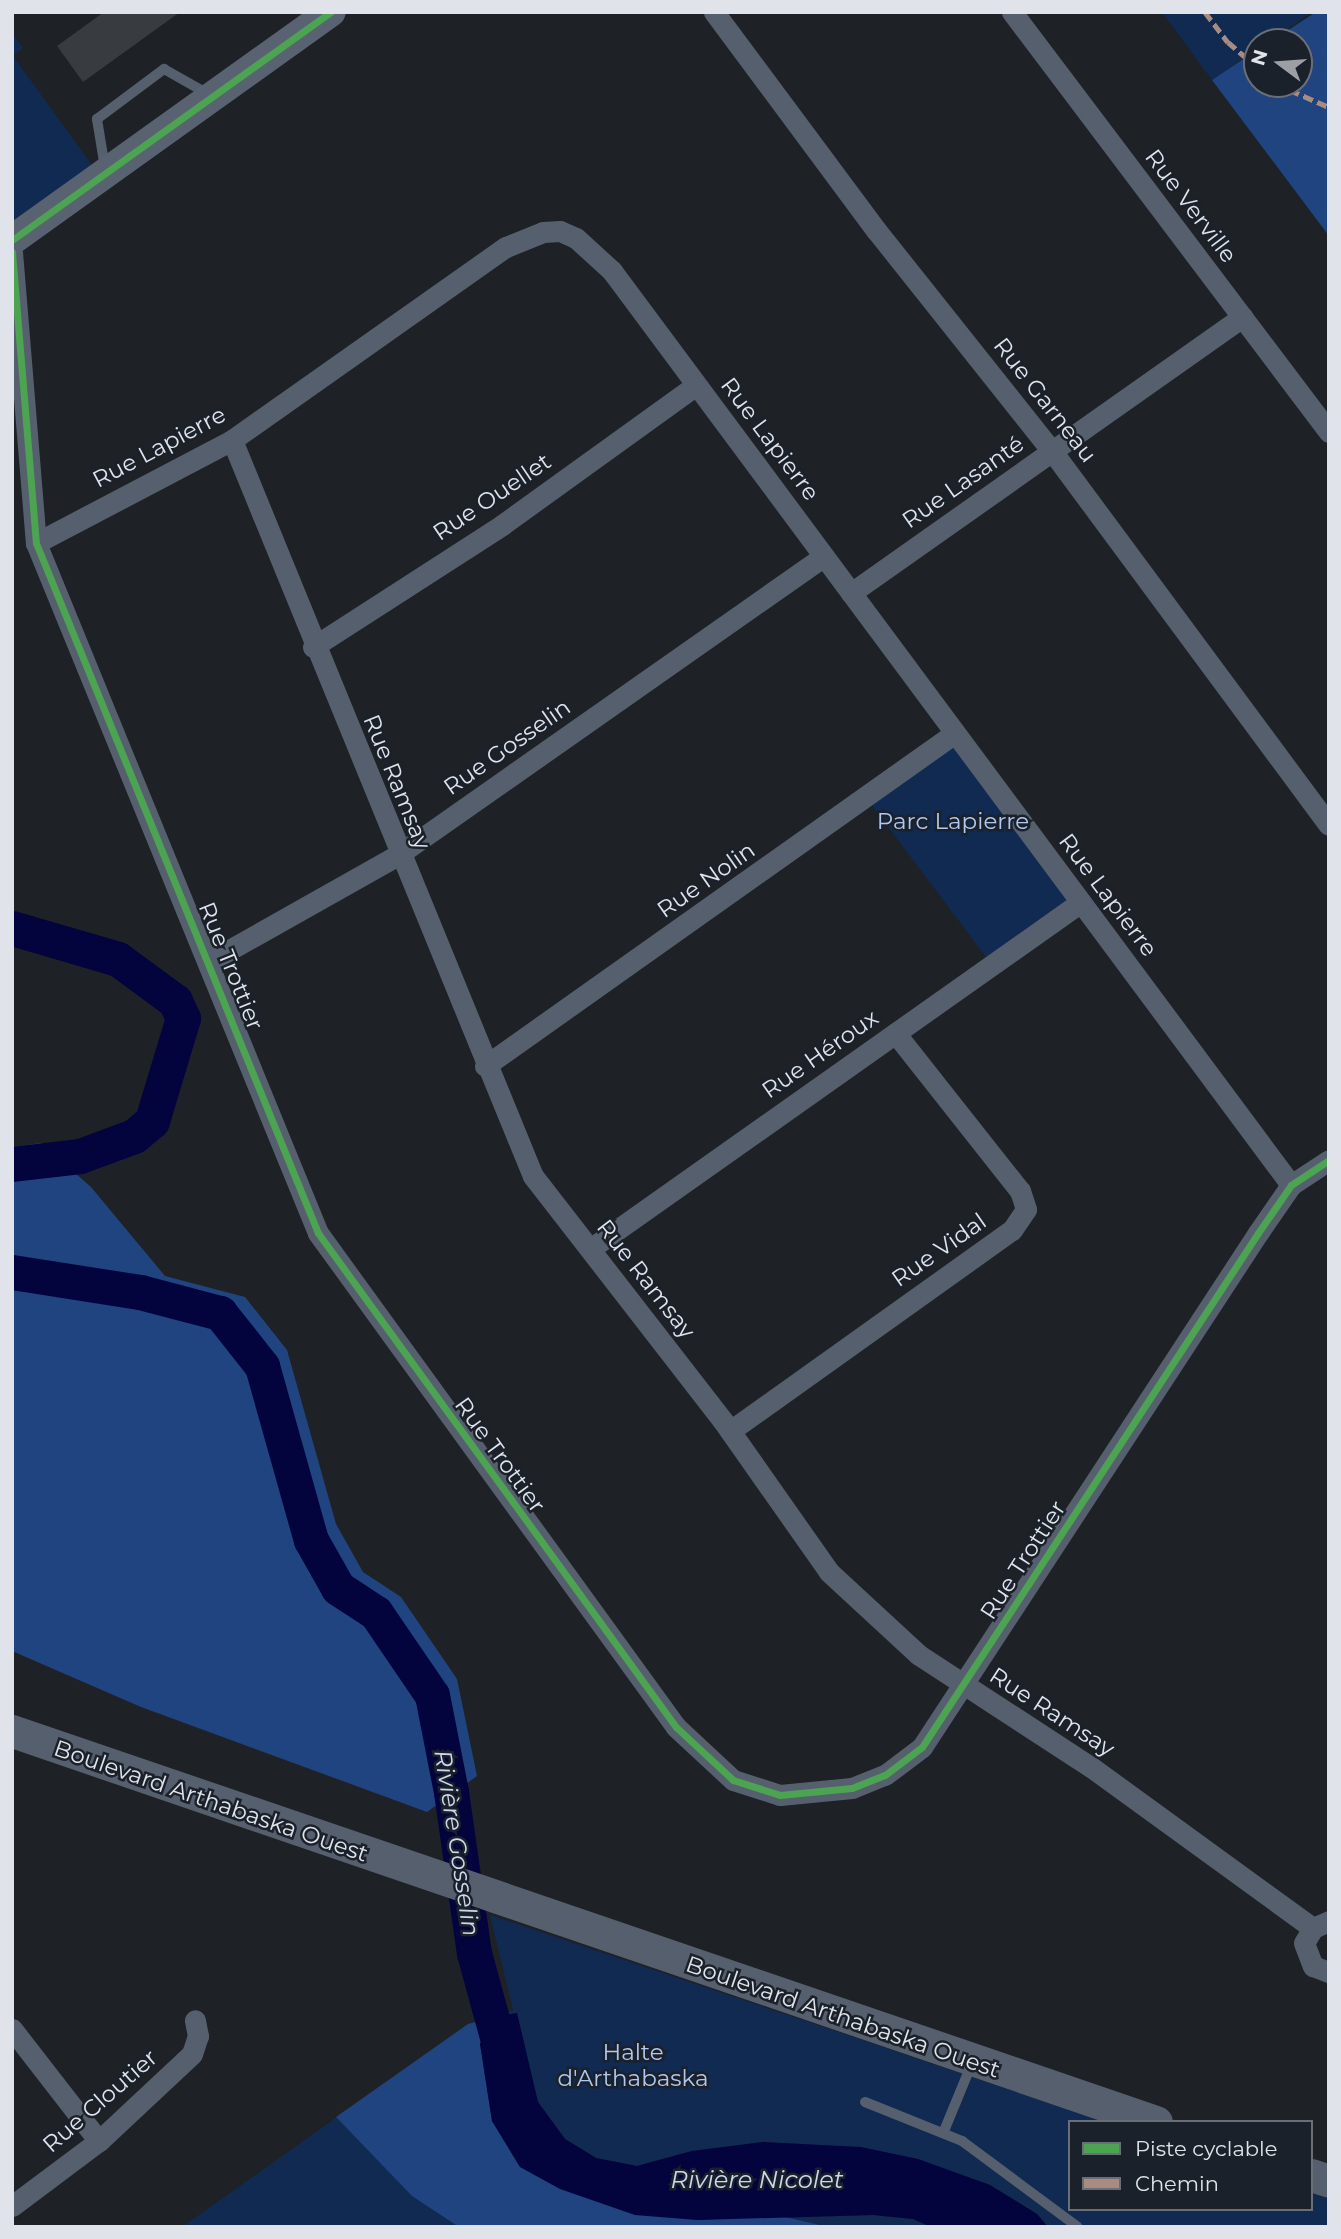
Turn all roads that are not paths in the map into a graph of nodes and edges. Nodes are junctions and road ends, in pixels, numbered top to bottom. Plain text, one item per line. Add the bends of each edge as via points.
1 (331, 12) edge
2 (714, 12) edge
3 (1012, 12) edge
4 (213, 97) junction
5 (106, 173) junction
6 (12, 240) edge
7 (12, 252) edge
8 (1242, 317) junction
9 (696, 385) junction
10 (1329, 432) edge
11 (232, 440) junction
12 (1052, 451) junction
13 (36, 543) junction
14 (824, 556) junction
15 (851, 593) junction
16 (313, 647) junction
17 (955, 733) junction
18 (1329, 825) edge
19 (398, 855) junction
20 (1081, 902) junction
21 (208, 962) junction
22 (895, 1033) junction
23 (485, 1066) junction
24 (1329, 1160) edge
25 (1291, 1185) junction
26 (590, 1249) junction
27 (730, 1431) junction
28 (964, 1687) junction
29 (12, 1731) edge
30 (1321, 1924) edge
31 (1329, 1972) edge
32 (195, 2020) dead end
33 (12, 2029) edge
34 (973, 2060) junction
35 (865, 2102) dead end
36 (1150, 2120) edge
37 (944, 2131) junction
38 (99, 2141) junction
39 (12, 2206) edge
40 (1078, 2227) edge

1 - 4 street
2 - 12 street, Rue Garneau via 876,229
3 - 8 street, Rue Verville
4 - 5 street
4 - 5 lane via 163,69 97,119
5 - 6 street
7 - 13 street, Rue Trottier
8 - 10 street, Rue Verville
8 - 12 street, Rue Lasanté
9 - 11 street, Rue Lapierre via 592,248 561,231 542,232 506,247
9 - 14 street, Rue Lapierre
9 - 16 street, Rue Ouellet via 502,525
11 - 13 street, Rue Lapierre
11 - 16 street, Rue Ramsay
12 - 15 street, Rue Lasanté
12 - 18 street, Rue Garneau
13 - 21 street, Rue Trottier
14 - 15 street, Rue Lapierre
14 - 19 street, Rue Gosselin
15 - 17 street, Rue Lapierre
16 - 19 street, Rue Ramsay
17 - 20 street, Rue Lapierre
17 - 23 street, Rue Nolin
19 - 21 street, Rue Gosselin
19 - 23 street, Rue Ramsay
20 - 22 street, Rue Héroux
20 - 25 street, Rue Lapierre
21 - 28 street, Rue Trottier via 318,1233 497,1486 685,1738 733,1780 752,1788 779,1795 852,1788 875,1782 922,1747
22 - 26 street, Rue Héroux
22 - 27 street, Rue Vidal via 1020,1191 1026,1209 1012,1230
23 - 26 street, Rue Ramsay via 533,1176
24 - 25 street, Rue Trottier
25 - 28 street, Rue Trottier
26 - 27 street, Rue Ramsay
27 - 28 street, Rue Ramsay via 829,1572 888,1629
28 - 30 street, Rue Ramsay via 1091,1767
29 - 34 main road, Boulevard Arthabaska Ouest
30 - 31 street, Rue Ramsay via 1304,1951 1313,1966
32 - 38 street, Rue Cloutier via 198,2036 192,2054
33 - 38 street
34 - 36 main road, Boulevard Arthabaska Ouest
34 - 37 lane
35 - 37 lane
37 - 40 lane
38 - 39 street, Rue Cloutier

